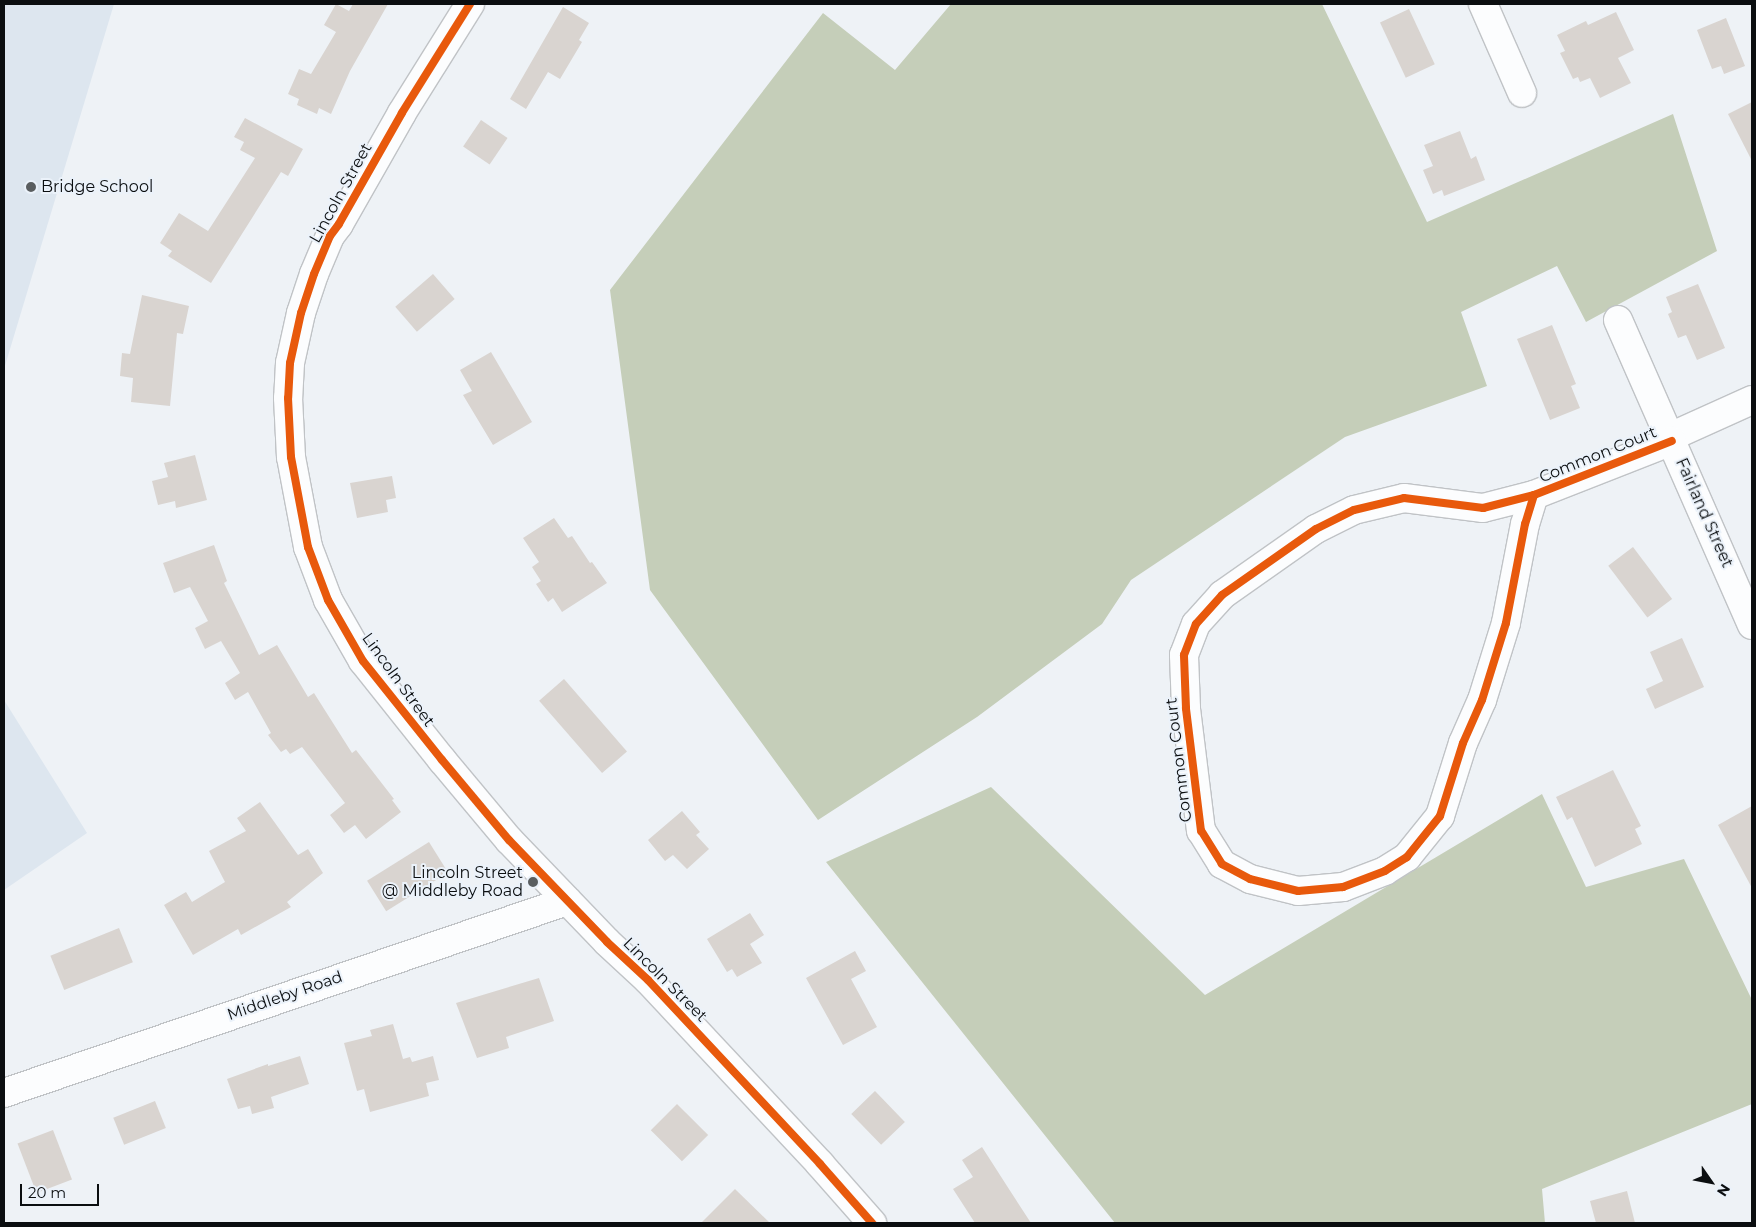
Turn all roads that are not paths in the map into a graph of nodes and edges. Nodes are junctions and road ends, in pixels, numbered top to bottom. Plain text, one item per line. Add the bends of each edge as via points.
1 (470, 4) edge
2 (1483, 4) edge
3 (1522, 93) dead end
4 (1618, 320) dead end
5 (1752, 400) edge
6 (1671, 439) junction
7 (1534, 495) junction
8 (1752, 625) edge
9 (567, 901) junction
10 (4, 1093) edge
11 (872, 1223) edge

1 - 9 street, Lincoln Street via 330,236 314,274 290,363 291,457 308,547 328,600 363,660 509,840
2 - 3 street
4 - 6 street, Fairland Street
5 - 6 street, Common Court
6 - 7 street, Common Court
6 - 8 street, Fairland Street
7 - 7 street, Common Court via 1483,508 1404,498 1354,510 1316,529 1222,595 1196,624 1184,655 1186,708 1202,831 1222,864 1250,879 1298,891 1343,887 1385,871 1408,857 1440,816 1463,743 1482,700 1506,623 1525,524
9 - 10 street, Middleby Road
9 - 11 street, Lincoln Street via 648,980

